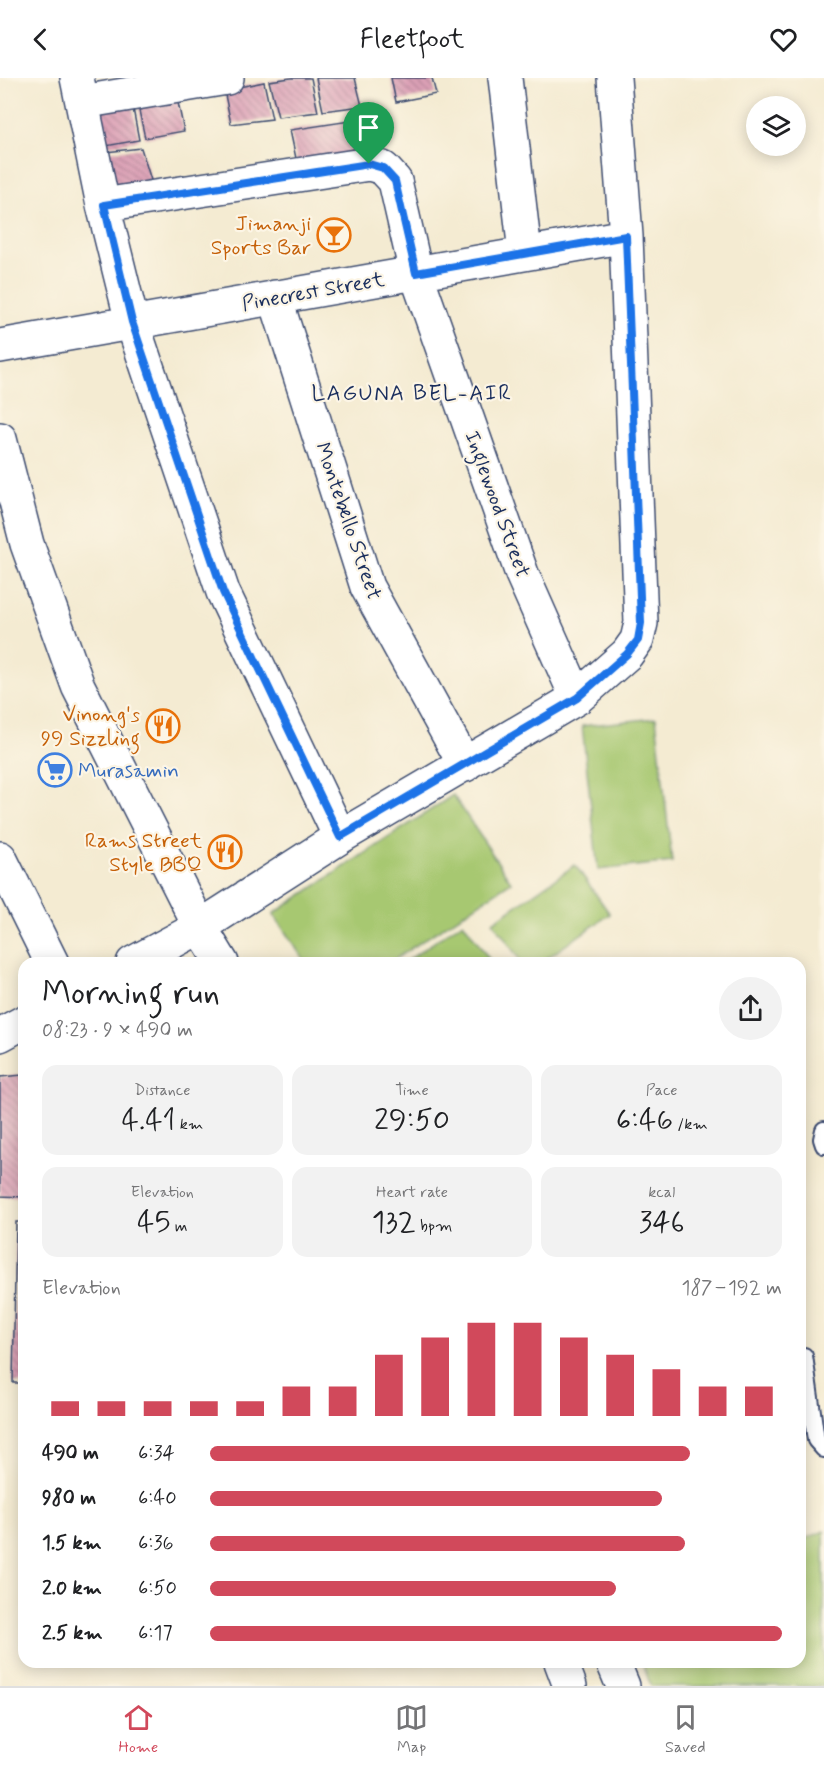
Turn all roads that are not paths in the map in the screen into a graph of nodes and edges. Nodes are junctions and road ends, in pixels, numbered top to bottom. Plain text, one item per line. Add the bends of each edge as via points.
1 (227, 78) edge
2 (505, 78) edge
3 (614, 78) edge
4 (80, 90) edge
5 (104, 205) junction
6 (626, 236) junction
7 (525, 253) junction
8 (416, 273) junction
9 (275, 297) junction
10 (132, 322) junction
11 (0, 346) edge
12 (0, 439) edge
13 (577, 698) junction
14 (465, 765) junction
15 (340, 837) junction
16 (0, 858) edge
17 (200, 927) junction
18 (49, 957) edge
19 (145, 957) edge
20 (218, 957) edge
21 (18, 1025) edge
22 (0, 1035) edge
23 (824, 1130) edge
24 (824, 1145) edge
25 (806, 1370) edge
26 (824, 1449) edge
27 (563, 1668) edge
28 (616, 1668) edge
29 (570, 1686) edge
30 (623, 1686) edge

1 - 4 street
2 - 7 street
3 - 6 street
4 - 5 street
5 - 8 street, Inglewood Street via 369,164 383,168 395,181
5 - 10 street
6 - 7 street, Pinecrest Street
6 - 13 street via 641,623 638,640 627,654
7 - 8 street, Pinecrest Street
8 - 9 street, Pinecrest Street
8 - 13 street, Inglewood Street via 522,574
9 - 10 street, Pinecrest Street
9 - 14 street, Montebello Street via 368,587
10 - 11 street, Pinecrest Street
10 - 15 street via 223,592
12 - 17 street via 27,544 78,686
13 - 14 street
14 - 15 street
15 - 17 street
16 - 18 street
17 - 19 street
17 - 20 street
21 - 22 street
23 - 24 lane
25 - 26 lane via 816,1440
27 - 29 street
28 - 30 street

